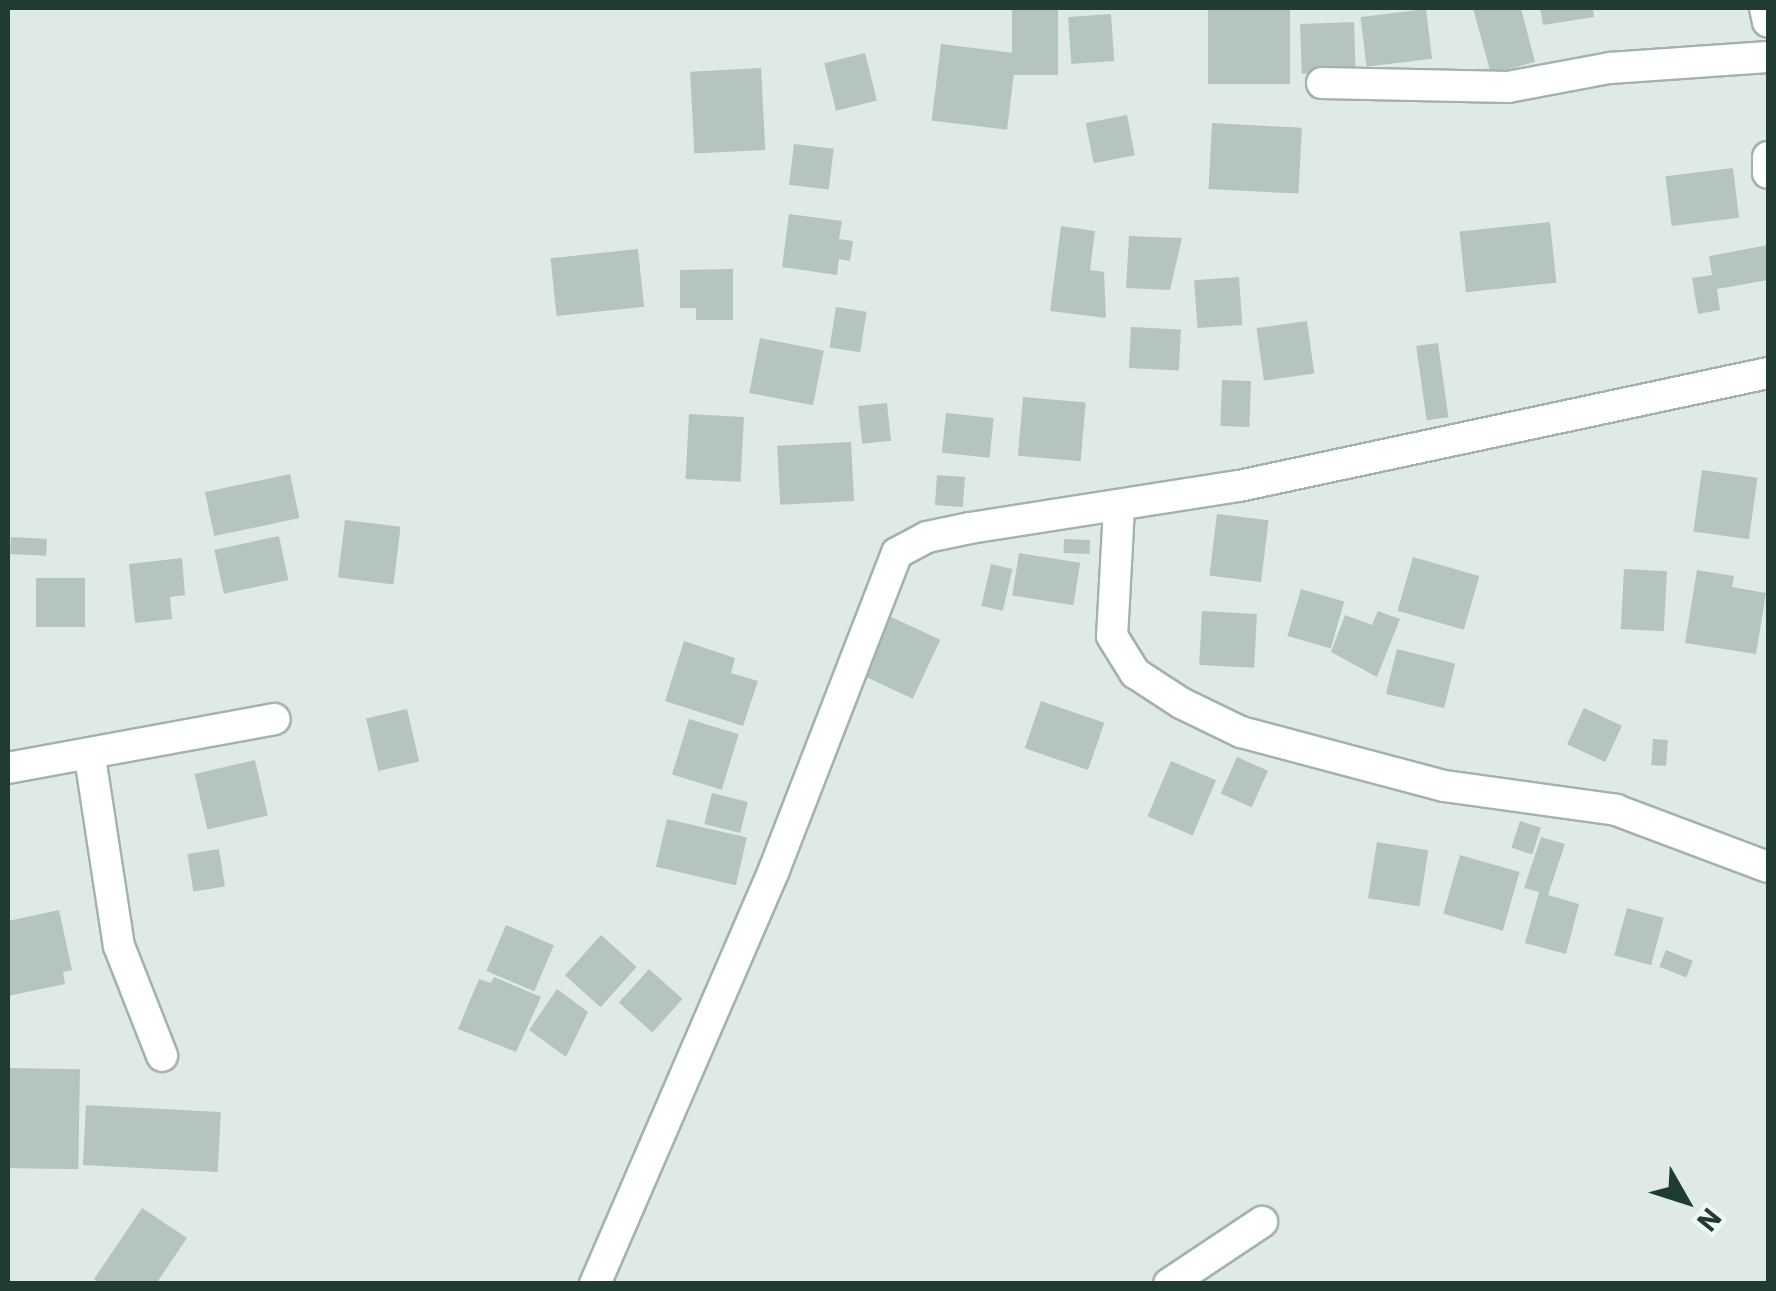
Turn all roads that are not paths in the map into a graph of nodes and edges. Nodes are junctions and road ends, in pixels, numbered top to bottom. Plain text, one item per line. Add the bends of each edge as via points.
1 (1766, 8) edge
2 (1768, 22) edge
3 (1768, 57) edge
4 (1322, 83) dead end
5 (1768, 157) edge
6 (1768, 173) edge
7 (1768, 373) edge
8 (1119, 508) junction
9 (275, 718) dead end
10 (90, 757) junction
11 (8, 768) edge
12 (1768, 867) edge
13 (162, 1056) dead end
14 (1262, 1222) dead end
15 (595, 1284) edge
16 (1169, 1284) edge

1 - 2 street
3 - 4 street via 1610,68 1508,87
5 - 6 street
7 - 8 street
8 - 12 street via 1112,636 1135,673 1181,703 1241,732 1387,772 1616,810
8 - 15 street via 970,528 927,537 897,553 774,870
9 - 10 street
10 - 11 street
10 - 13 street via 119,946
14 - 16 street

